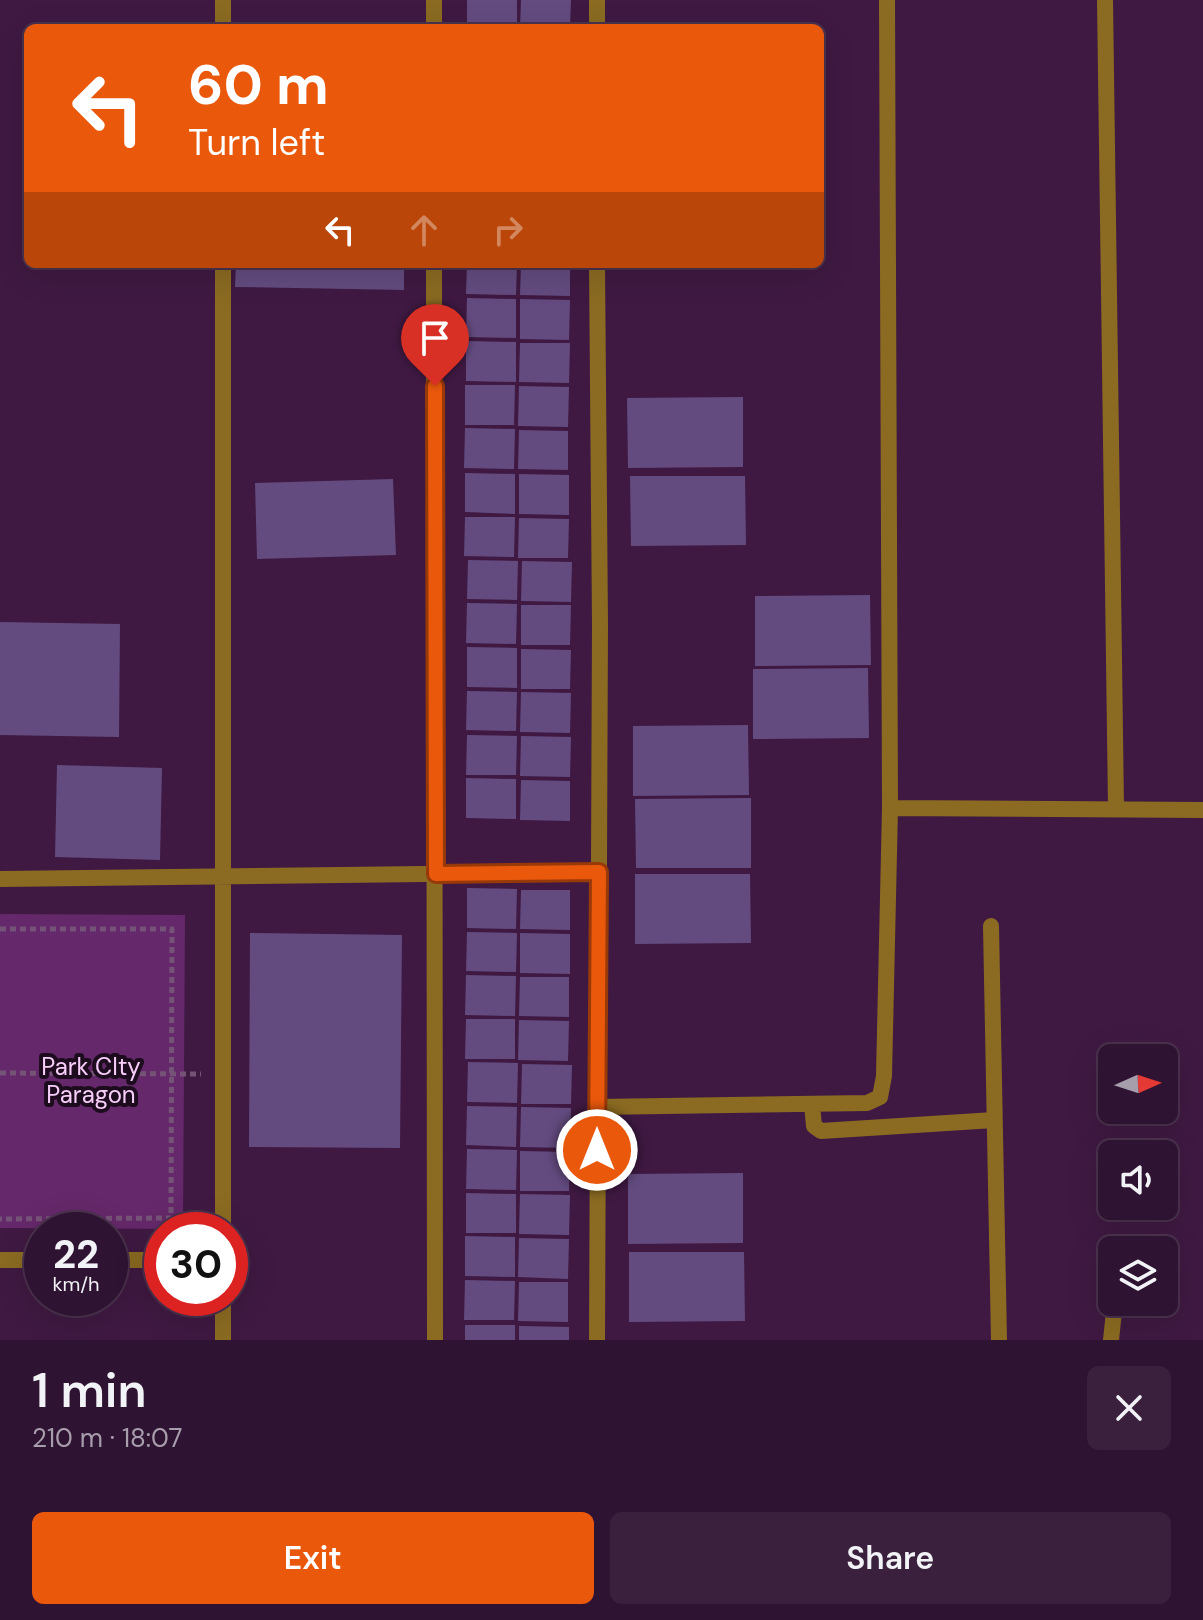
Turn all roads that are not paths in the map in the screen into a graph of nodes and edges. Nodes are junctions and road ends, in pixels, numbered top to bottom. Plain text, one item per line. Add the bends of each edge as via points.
1 (223, 0) edge
2 (434, 0) edge
3 (597, 0) edge
4 (887, 0) edge
5 (1105, 0) edge
6 (223, 24) edge
7 (434, 24) edge
8 (597, 24) edge
9 (223, 268) edge
10 (434, 268) edge
11 (597, 268) edge
12 (1116, 807) junction
13 (890, 808) junction
14 (1203, 810) edge
15 (599, 872) junction
16 (436, 874) junction
17 (222, 877) junction
18 (0, 879) edge
19 (991, 926) dead end
20 (812, 1104) junction
21 (597, 1107) junction
22 (994, 1120) junction
23 (223, 1212) edge
24 (0, 1260) edge
25 (24, 1260) edge
26 (223, 1316) edge
27 (1114, 1316) edge
28 (223, 1340) edge
29 (435, 1340) edge
30 (597, 1340) edge
31 (999, 1340) edge
32 (1111, 1340) edge

1 - 6 street
2 - 7 street
3 - 8 street
4 - 13 street
5 - 12 street
9 - 17 street
10 - 16 street
11 - 15 street
12 - 13 street
12 - 14 street
13 - 20 street via 880,1097 867,1103
15 - 16 street
15 - 21 street
16 - 17 street
16 - 29 street
17 - 18 street
17 - 23 street
19 - 22 street
20 - 21 street
20 - 22 street via 814,1126 821,1131
21 - 30 street
22 - 31 street
24 - 25 street
26 - 28 street
27 - 32 street

